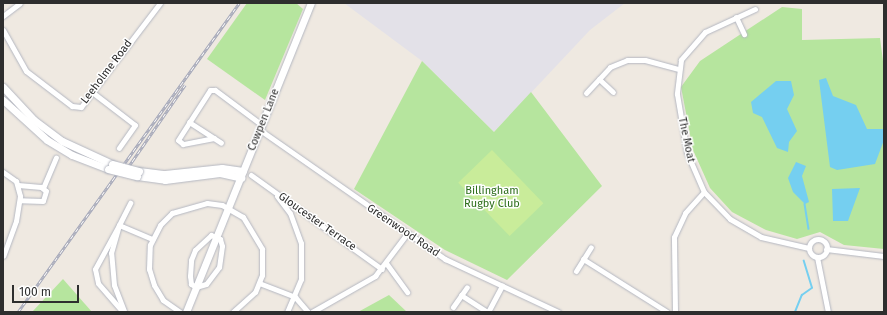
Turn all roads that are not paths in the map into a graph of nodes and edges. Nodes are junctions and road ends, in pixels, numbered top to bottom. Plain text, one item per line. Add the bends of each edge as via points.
1 (20, 3) edge
2 (160, 3) edge
3 (311, 3) edge
4 (755, 9) dead end
5 (3, 16) edge
6 (736, 17) junction
7 (3, 30) edge
8 (744, 34) dead end
9 (678, 69) junction
10 (599, 79) junction
11 (3, 87) edge
12 (92, 92) junction
13 (612, 92) dead end
14 (586, 93) dead end
15 (3, 100) edge
16 (34, 120) junction
17 (189, 122) junction
18 (30, 126) junction
19 (261, 127) junction
20 (214, 138) junction
21 (221, 143) dead end
22 (119, 148) dead end
23 (57, 159) dead end
24 (110, 166) junction
25 (3, 172) edge
26 (242, 175) junction
27 (251, 175) dead end
28 (18, 185) junction
29 (43, 188) junction
30 (273, 192) junction
31 (704, 192) junction
32 (20, 200) junction
33 (130, 203) dead end
34 (228, 207) junction
35 (297, 208) junction
36 (290, 213) junction
37 (119, 225) junction
38 (406, 235) junction
39 (216, 237) junction
40 (152, 239) junction
41 (591, 246) dead end
42 (809, 248) junction
43 (826, 249) junction
44 (3, 256) edge
45 (884, 256) edge
46 (817, 257) junction
47 (583, 259) junction
48 (386, 263) junction
49 (382, 268) junction
50 (576, 271) dead end
51 (259, 283) junction
52 (196, 286) junction
53 (502, 286) junction
54 (467, 287) dead end
55 (407, 293) dead end
56 (462, 295) junction
57 (295, 297) junction
58 (453, 307) dead end
59 (124, 312) edge
60 (180, 312) edge
61 (186, 312) edge
62 (233, 312) edge
63 (287, 312) edge
64 (308, 312) edge
65 (312, 312) edge
66 (488, 312) edge
67 (558, 312) edge
68 (667, 312) edge
69 (675, 312) edge
70 (828, 312) edge

1 - 5 street
2 - 12 street, Leeholme Road
3 - 19 street, Cowpen Lane
4 - 6 street, The Moat
6 - 8 street
6 - 9 street, The Moat via 695,40
7 - 12 street, Leeholme Road via 26,71 72,106 81,107
9 - 10 street via 645,60 627,60 610,68
9 - 31 street, The Moat via 677,94 687,153
10 - 13 street
10 - 14 street
11 - 16 street
12 - 22 street via 135,125
15 - 18 street
16 - 18 street
16 - 24 street via 76,149
17 - 19 street, Greenwood Road via 210,90 214,90
17 - 20 street
17 - 20 street via 178,140 181,144
18 - 24 street via 72,155
19 - 26 street, Cowpen Lane
19 - 38 street, Greenwood Road
20 - 21 street
23 - 29 street
24 - 26 street, bridge via 165,180 220,173
25 - 28 street
26 - 34 street, Cowpen Lane
27 - 30 street, Gloucester Terrace
28 - 29 street
28 - 32 street
29 - 32 street via 46,191 42,201
30 - 35 street, Gloucester Terrace
30 - 36 street
31 - 42 street, The Moat via 743,228 775,242
31 - 69 street via 685,213 674,237
32 - 44 street
33 - 37 street
34 - 39 street, Cowpen Lane
34 - 40 street via 207,203 180,209 160,225
34 - 51 street via 243,217 258,238 263,264
35 - 36 street
35 - 49 street, Gloucester Terrace
36 - 57 street via 301,243 302,261
37 - 40 street
37 - 59 street via 112,254 112,275
37 - 59 street via 94,275
38 - 48 street
38 - 53 street, Greenwood Road via 445,259
39 - 52 street, Cowpen Lane
39 - 52 street via 222,246 219,268 206,284
39 - 52 street via 211,235 202,241 191,260 191,284
40 - 60 street via 148,260 150,278 163,300
41 - 47 street
42 - 43 street, The Moat via 818,239
42 - 46 street
43 - 45 street, The Moat
43 - 46 street
46 - 70 street
47 - 50 street
47 - 68 street
48 - 49 street
48 - 55 street
49 - 65 street
51 - 57 street
51 - 62 street via 247,302
52 - 61 street, Cowpen Lane
53 - 66 street
53 - 67 street, Greenwood Road
54 - 56 street
56 - 58 street
56 - 66 street
57 - 63 street
57 - 64 street

